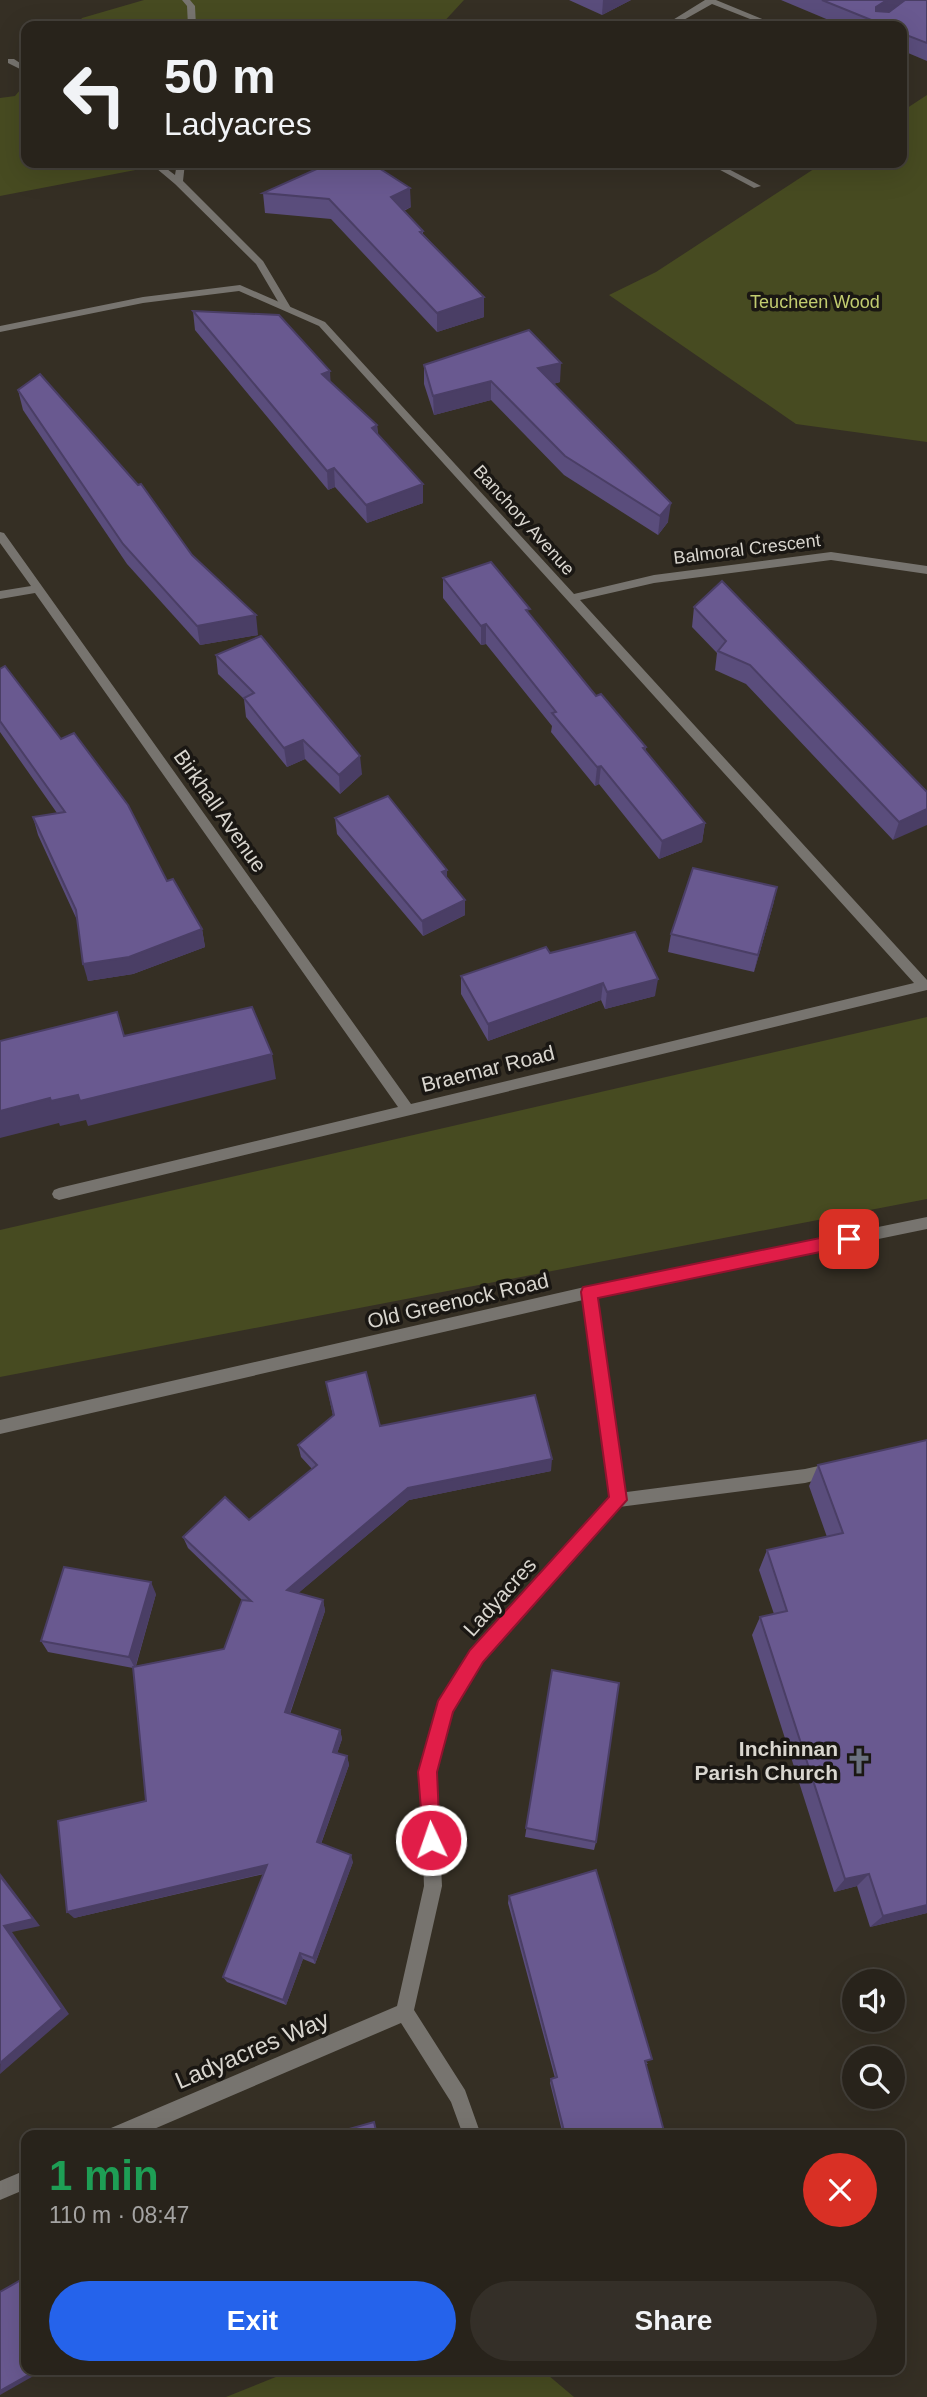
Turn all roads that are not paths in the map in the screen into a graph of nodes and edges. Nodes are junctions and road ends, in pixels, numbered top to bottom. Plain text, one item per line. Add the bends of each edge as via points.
1 (186, 0) edge
2 (711, 1) edge
3 (192, 21) edge
4 (676, 21) edge
5 (762, 21) edge
6 (11, 61) dead end
7 (21, 67) edge
8 (160, 168) edge
9 (180, 168) edge
10 (721, 168) edge
11 (178, 183) junction
12 (757, 186) dead end
13 (286, 308) junction
14 (0, 328) edge
15 (0, 535) edge
16 (927, 570) edge
17 (38, 589) junction
18 (0, 595) edge
19 (572, 598) junction
20 (926, 985) edge
21 (408, 1110) junction
22 (59, 1194) dead end
23 (927, 1223) edge
24 (589, 1292) junction
25 (0, 1427) edge
26 (846, 1466) edge
27 (618, 1500) junction
28 (405, 2012) junction
29 (130, 2130) edge
30 (470, 2130) edge
31 (21, 2181) edge
32 (0, 2191) edge

1 - 3 street
2 - 4 street
2 - 5 street
6 - 7 street
8 - 11 street
9 - 11 street
10 - 12 street
11 - 13 street via 260,263
13 - 14 street, Banchory Avenue via 240,288 143,300
13 - 19 street, Banchory Avenue via 322,324
15 - 17 street, Birkhall Avenue
16 - 19 street, Balmoral Crescent via 831,556 653,579
17 - 18 street
17 - 21 street, Birkhall Avenue
19 - 20 street, Banchory Avenue
20 - 21 street, Braemar Road
21 - 22 street, Braemar Road
23 - 24 street, Old Greenock Road
24 - 25 street, Old Greenock Road
24 - 27 street
26 - 27 street via 805,1476
27 - 28 street, Ladyacres via 477,1656 444,1708 428,1772 433,1886
28 - 29 street, Ladyacres Way
28 - 30 street via 458,2097
31 - 32 street

